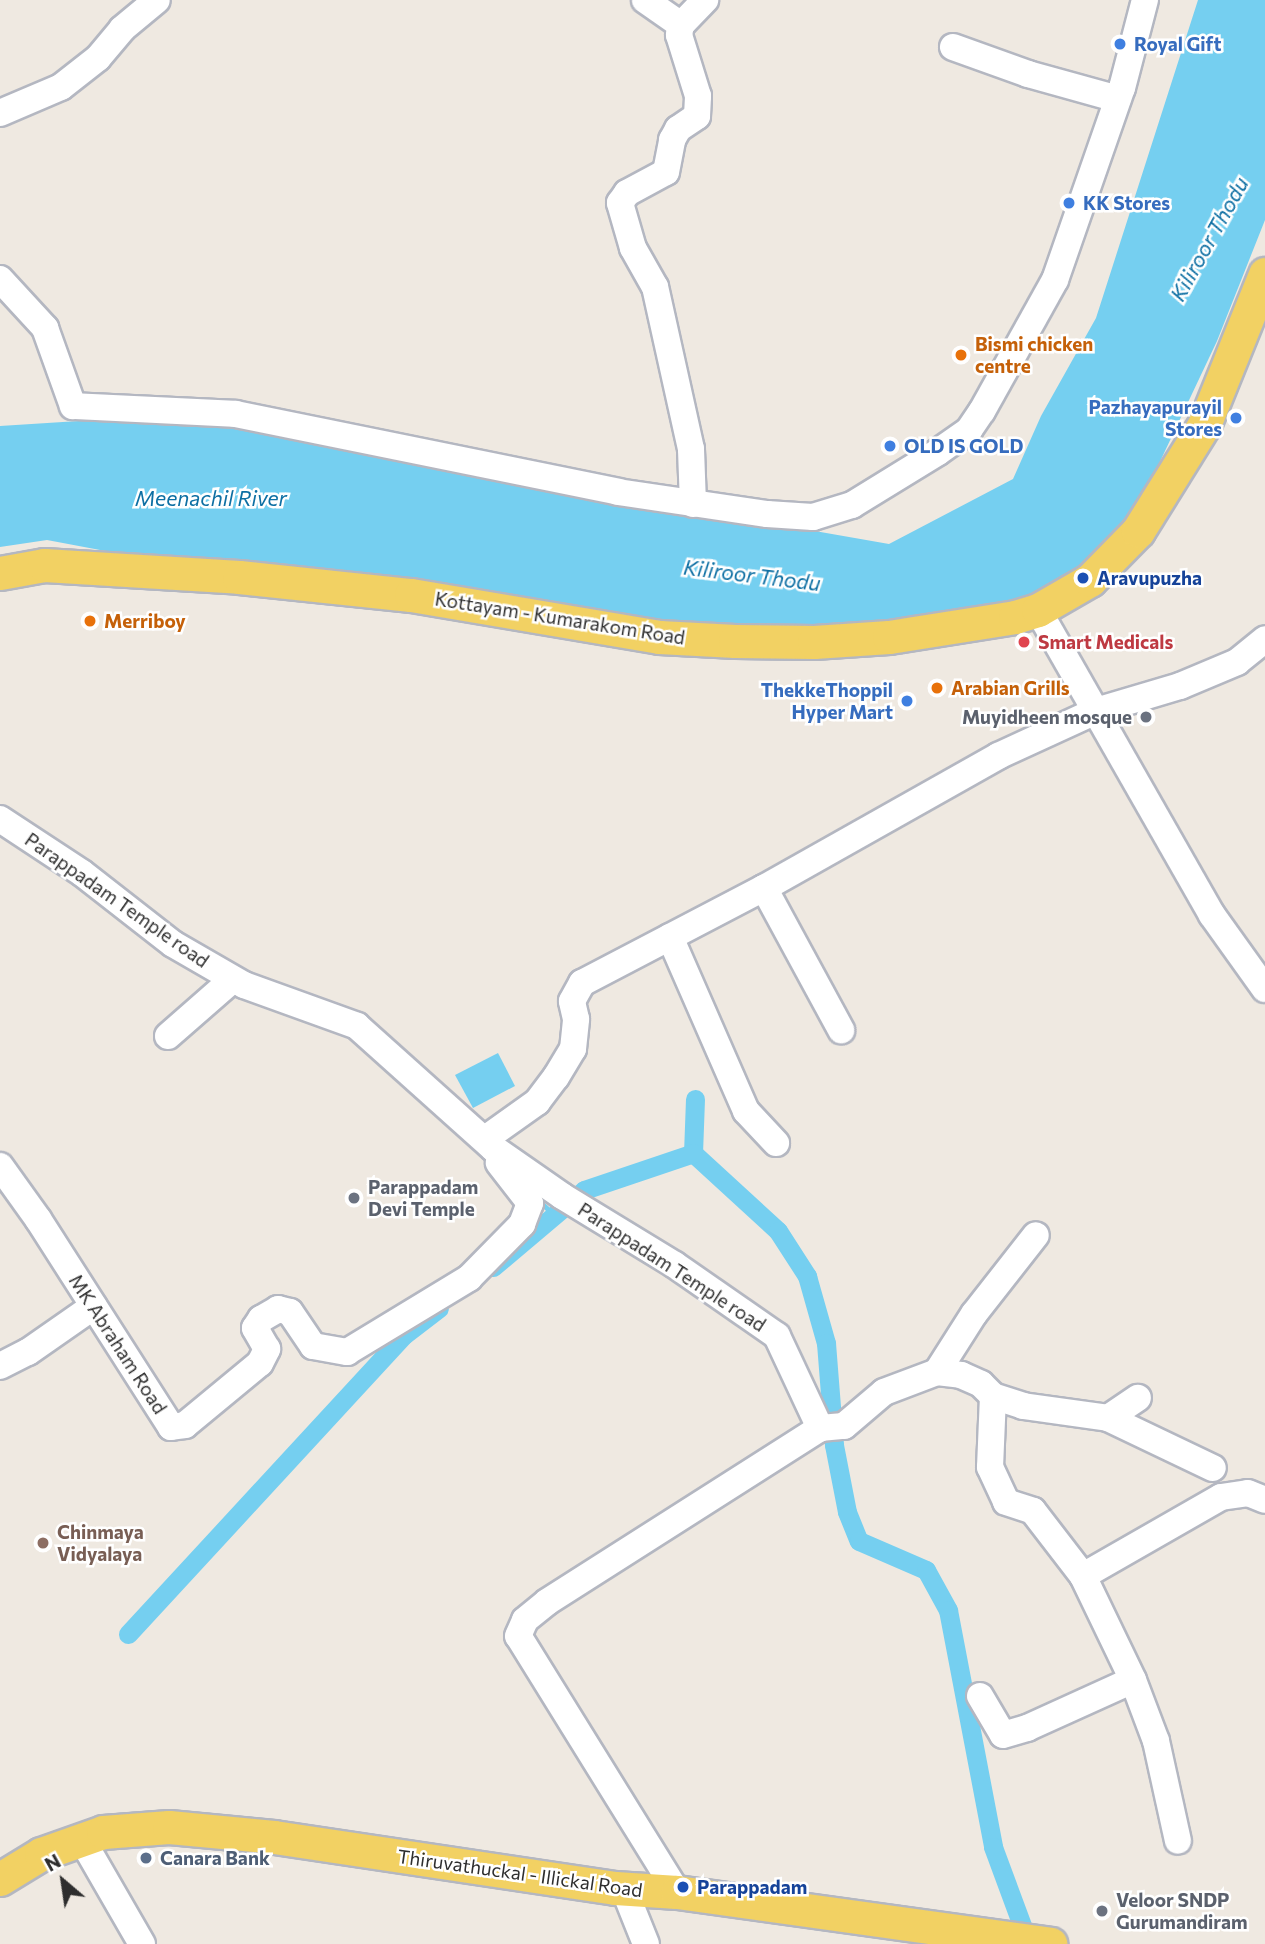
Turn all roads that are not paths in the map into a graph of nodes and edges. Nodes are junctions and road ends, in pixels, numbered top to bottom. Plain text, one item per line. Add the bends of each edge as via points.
1 (157, 0) edge
2 (645, 0) edge
3 (705, 0) edge
4 (1144, 0) edge
5 (681, 25) junction
6 (953, 47) dead end
7 (1118, 99) junction
8 (0, 113) edge
9 (1265, 274) edge
10 (0, 279) edge
11 (694, 504) junction
12 (0, 573) edge
13 (1038, 610) junction
14 (1265, 639) edge
15 (1096, 710) junction
16 (0, 818) edge
17 (764, 888) junction
18 (670, 937) junction
19 (233, 979) junction
20 (1265, 989) edge
21 (841, 1030) dead end
22 (168, 1036) dead end
23 (489, 1143) junction
24 (776, 1143) dead end
25 (0, 1167) edge
26 (1036, 1235) dead end
27 (94, 1306) junction
28 (0, 1366) edge
29 (937, 1372) junction
30 (993, 1396) junction
31 (1138, 1398) dead end
32 (1108, 1418) junction
33 (829, 1427) junction
34 (1213, 1468) dead end
35 (1265, 1500) edge
36 (1083, 1576) junction
37 (1133, 1680) junction
38 (979, 1696) dead end
39 (82, 1840) junction
40 (1178, 1841) dead end
41 (0, 1878) edge
42 (624, 1889) junction
43 (677, 1892) junction
44 (142, 1944) edge
45 (646, 1944) edge
46 (1050, 1944) edge

1 - 8 street via 61,87
2 - 5 street
3 - 5 street
4 - 7 street
5 - 11 street via 679,35 698,96 697,116 678,129 666,172 627,194 620,203 633,248 655,287 691,449
6 - 7 street
7 - 11 street via 1055,280 969,430 852,505 813,517
9 - 13 main road, Kottayam - Kumarakom Road via 1204,425 1138,531 1090,580
10 - 11 street via 45,328 73,406 236,414
12 - 13 main road, Kottayam - Kumarakom Road via 44,565 239,577 435,598 659,637 735,641 889,637 984,624
13 - 15 street
14 - 15 street via 1237,662 1180,686
15 - 17 street via 998,756
15 - 20 street via 1212,915
16 - 19 street, Parappadam Temple road via 82,873 173,944
17 - 18 street
17 - 21 street
18 - 23 street via 582,983 572,1000 576,1019 573,1049 537,1102
18 - 24 street via 746,1111
19 - 22 street
19 - 23 street, Parappadam Temple road via 357,1026
23 - 27 street, MK Abraham Road via 530,1203 522,1224 470,1278 347,1352 313,1346 290,1312 278,1309 254,1328 267,1349 260,1363 185,1425 171,1427
23 - 33 street, Parappadam Temple road via 777,1336
25 - 27 street, MK Abraham Road
26 - 29 street via 974,1314
27 - 28 street
29 - 30 street via 961,1375
29 - 33 street via 884,1392
30 - 32 street via 1023,1406
30 - 36 street via 990,1467 1006,1502 1033,1511
31 - 32 street
32 - 34 street
33 - 43 street via 547,1602 528,1616 518,1636
35 - 36 street via 1248,1493 1221,1497
36 - 37 street
37 - 38 street via 1003,1735
37 - 40 street via 1156,1741
39 - 41 main road, Thiruvathuckal - Illickal Road via 41,1854
39 - 42 main road, Thiruvathuckal - Illickal Road via 103,1832 169,1827 274,1837
39 - 44 street
42 - 43 main road, Thiruvathuckal - Illickal Road
42 - 45 street
43 - 46 main road, Thiruvathuckal - Illickal Road

